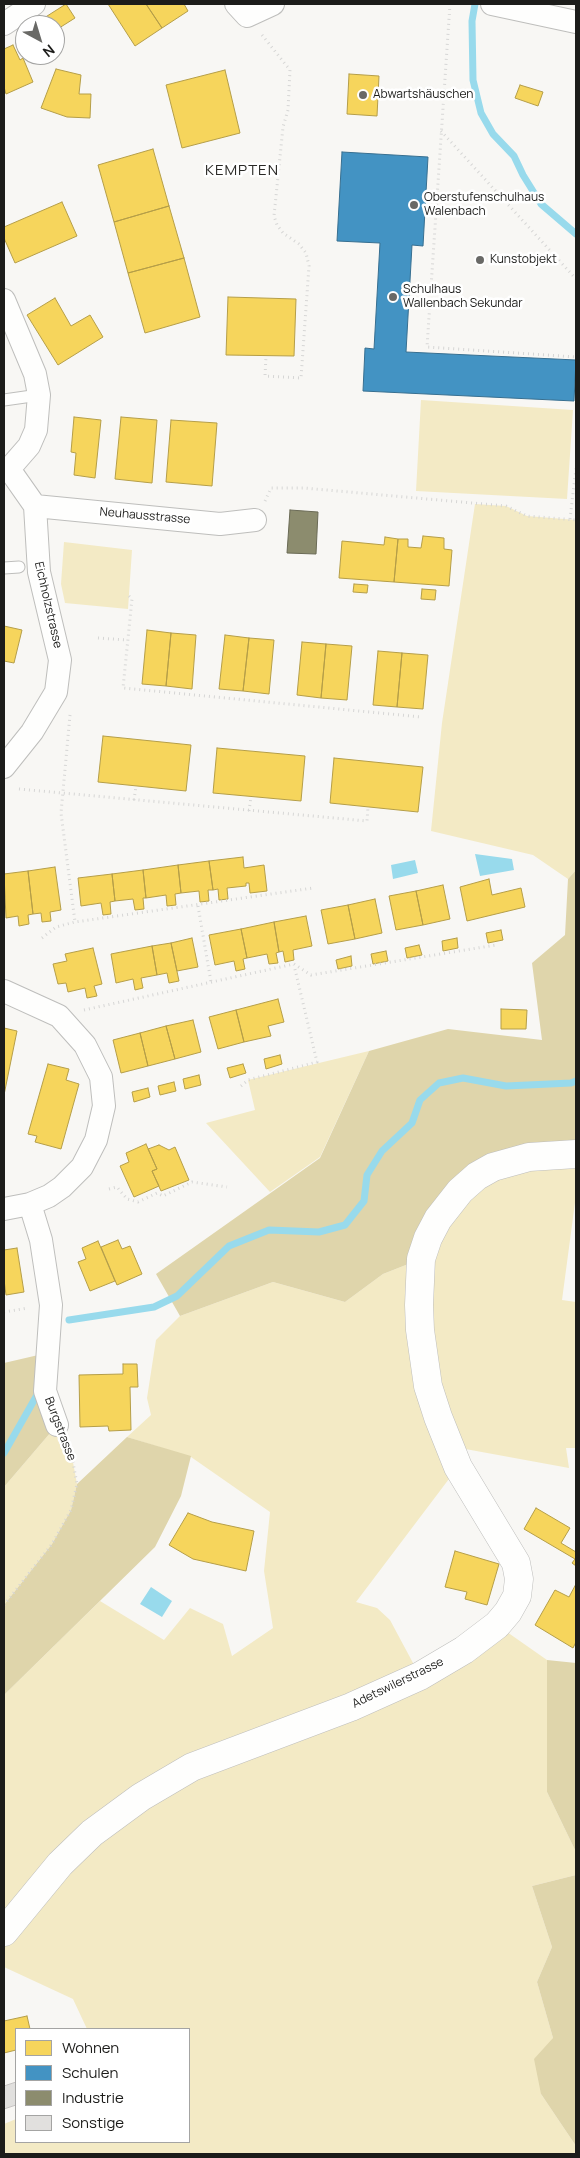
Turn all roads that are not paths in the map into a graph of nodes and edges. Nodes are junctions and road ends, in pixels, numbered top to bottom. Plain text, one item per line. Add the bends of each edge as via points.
1 (34, 4) edge
2 (273, 4) edge
3 (492, 4) edge
4 (241, 10) edge
5 (576, 22) edge
6 (4, 24) edge
7 (4, 300) edge
8 (39, 395) junction
9 (4, 400) edge
10 (6, 470) edge
11 (35, 506) junction
12 (254, 520) road end
13 (19, 567) dead end
14 (4, 568) edge
15 (4, 767) edge
16 (4, 990) edge
17 (576, 1154) edge
18 (30, 1204) junction
19 (4, 1208) edge
20 (57, 1425) road end
21 (4, 1932) edge

1 - 6 street
2 - 4 street
3 - 5 street
7 - 8 street via 35,374
8 - 9 lane
8 - 10 street via 39,412 29,446
10 - 11 street
11 - 12 street, Neuhausstrasse via 220,524
11 - 15 street, Eichholzstrasse via 38,572 60,660 56,692 38,725
13 - 14 lane
16 - 18 street via 59,1016 85,1045 102,1078 104,1106 96,1140 82,1167 62,1187
17 - 21 street, Adetswilerstrasse via 520,1159 477,1176 460,1191 438,1219 422,1259 420,1330 428,1386 458,1467 516,1563 519,1579 517,1596 508,1612 497,1625 464,1650 420,1676 351,1707 192,1768 141,1797 92,1833 60,1864
18 - 19 street
18 - 20 street, Burgstrasse via 41,1240 51,1305 45,1391

